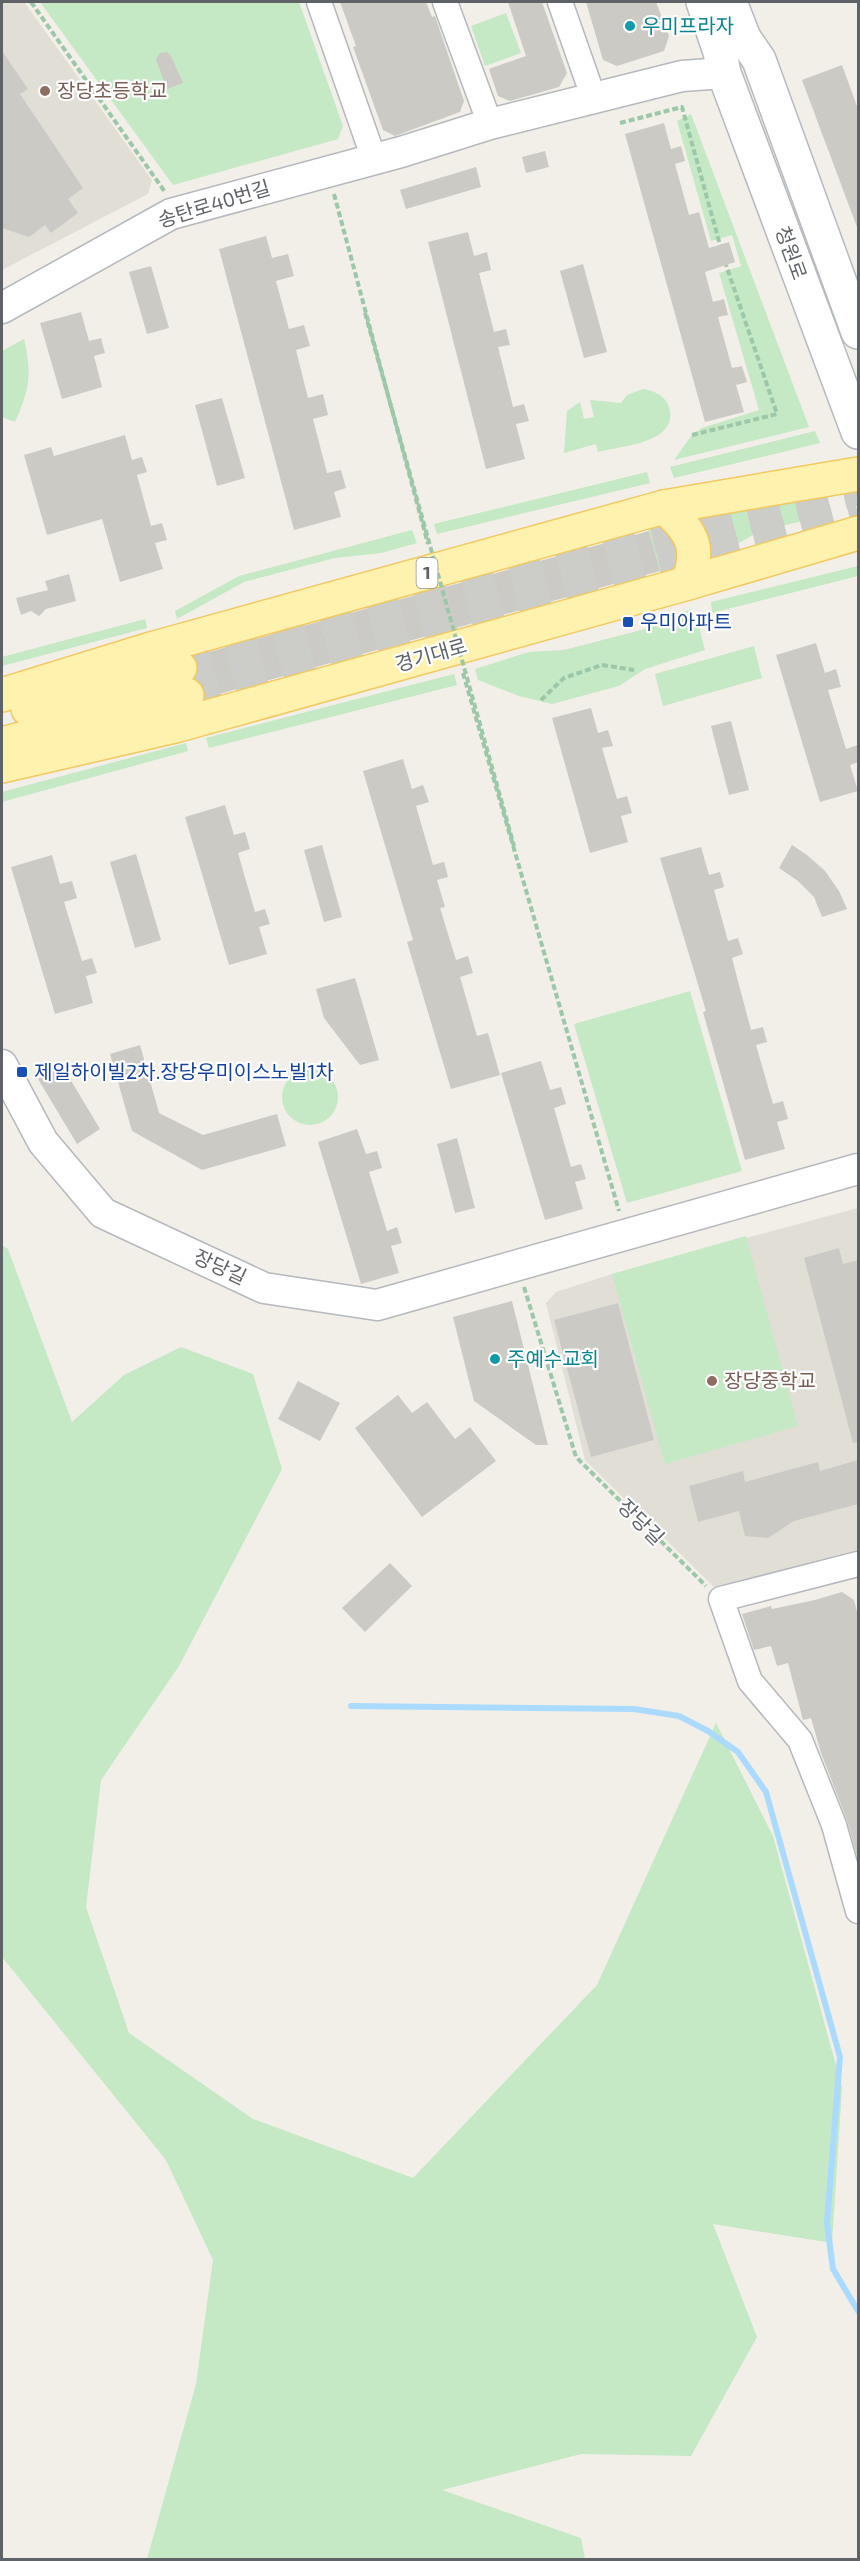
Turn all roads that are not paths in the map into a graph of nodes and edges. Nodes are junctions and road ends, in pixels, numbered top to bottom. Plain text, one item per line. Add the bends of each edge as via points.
1 (319, 2) edge
2 (445, 2) edge
3 (560, 2) edge
4 (683, 2) edge
5 (703, 2) edge
6 (730, 2) edge
7 (747, 2) edge
8 (759, 60) junction
9 (724, 74) junction
10 (594, 99) junction
11 (490, 124) junction
12 (374, 159) junction
13 (2, 308) edge
14 (858, 332) edge
15 (858, 432) edge
16 (858, 474) edge
17 (664, 507) junction
18 (858, 533) edge
19 (688, 583) junction
20 (2, 695) edge
21 (2, 716) edge
22 (2, 744) edge
23 (2, 766) edge
24 (2, 1065) edge
25 (858, 1169) edge
26 (858, 1564) edge
27 (858, 1911) edge

1 - 12 street
2 - 11 street
3 - 10 street
4 - 9 main road, 청원로 via 705,59
5 - 9 main road, 청원로
6 - 8 main road, 청원로 via 744,38
7 - 8 main road, 청원로 via 756,27
8 - 14 main road, 청원로
9 - 10 street, 송탄로40번길 via 682,76
9 - 15 main road, 청원로
10 - 11 street, 송탄로40번길
11 - 12 street, 송탄로40번길
12 - 13 street, 송탄로40번길 via 171,214
16 - 17 main road, 1
17 - 19 main road via 693,540 695,564
17 - 20 main road, 1 via 162,646
18 - 19 main road, 경기대로
19 - 23 main road, 경기대로 via 175,726
21 - 22 main road via 183,682
24 - 25 street, 장당길 via 43,1142 103,1213 264,1288 377,1305
26 - 27 street via 721,1599 750,1681 800,1740 834,1825

